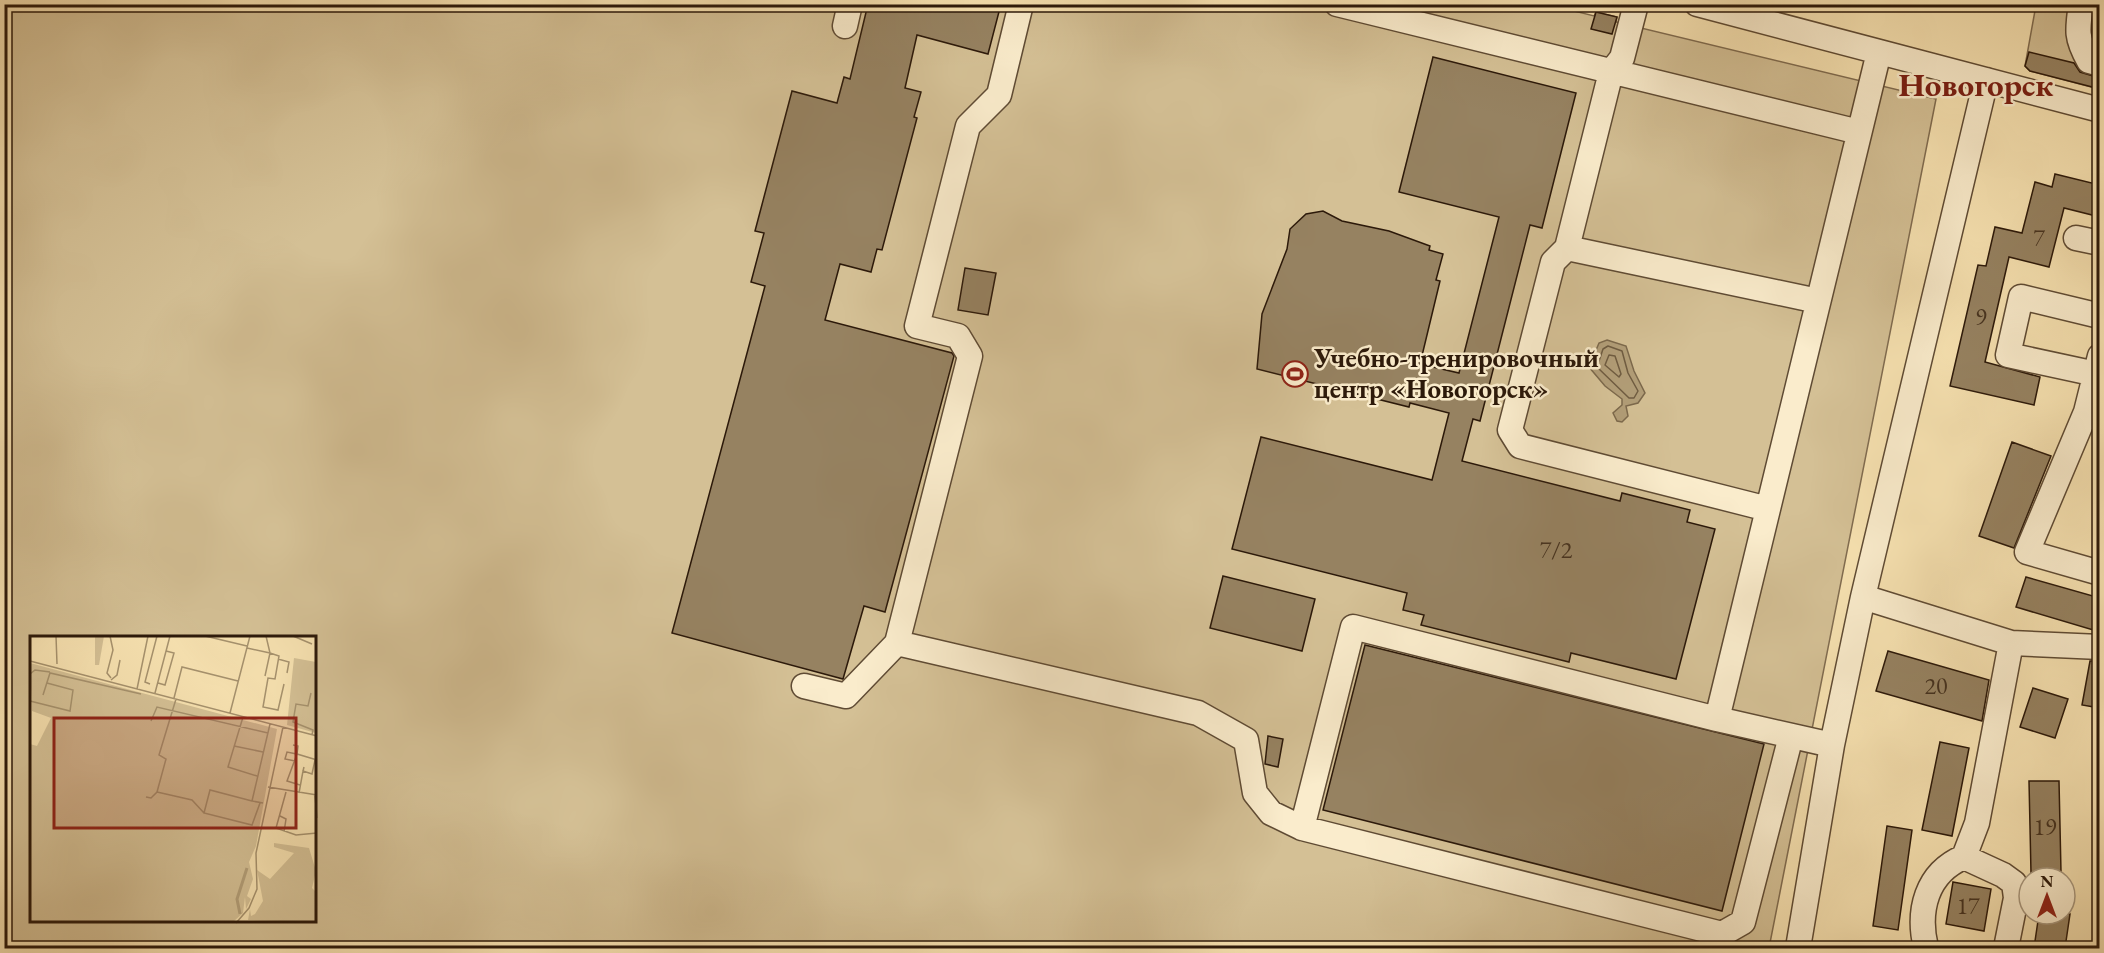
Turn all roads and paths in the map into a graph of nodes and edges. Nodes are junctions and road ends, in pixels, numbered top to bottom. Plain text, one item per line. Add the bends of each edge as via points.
1 (1022, 4) edge
2 (1337, 4) edge
3 (1636, 4) edge
4 (1697, 4) edge
5 (2081, 4) edge
6 (1879, 52) junction
7 (2100, 64) edge
8 (1611, 72) junction
9 (1986, 80) junction
10 (2100, 110) edge
11 (1859, 132) junction
12 (2076, 238) dead end
13 (2100, 243) edge
14 (1567, 248) junction
15 (1818, 301) junction
16 (2100, 316) edge
17 (2098, 365) edge
18 (2093, 414) edge
19 (1768, 509) junction
20 (2100, 573) edge
21 (1863, 597) junction
22 (897, 643) junction
23 (2011, 644) junction
24 (2100, 647) edge
25 (804, 686) dead end
26 (1717, 719) junction
27 (1791, 736) junction
28 (1832, 745) junction
29 (1302, 828) junction
30 (1964, 857) junction
31 (1798, 948) edge
32 (1926, 948) edge
33 (2006, 948) edge

1 - 22 street via 999,95 968,126 917,326 958,336 970,356
2 - 8 street
3 - 8 street via 1622,58
4 - 6 street
5 - 7 street via 2076,33 2079,44 2089,61
6 - 9 street
6 - 11 street
8 - 11 street
8 - 14 street
9 - 10 street
9 - 21 street
11 - 15 street
12 - 13 street
14 - 15 street
14 - 19 street via 1553,262 1510,430 1520,446
15 - 19 street
16 - 17 street via 2021,297 2008,355
17 - 18 street
18 - 20 street via 2027,552
19 - 26 street
21 - 23 street
21 - 28 street
22 - 25 street via 846,696
22 - 29 street via 1198,713 1246,740 1255,793 1271,813
23 - 24 street
23 - 30 street via 1977,823
26 - 27 street
26 - 29 street via 1353,627
27 - 28 street
27 - 29 street via 1743,922 1722,934
28 - 31 street
30 - 32 street via 1949,863 1927,892 1922,930
30 - 33 street via 2014,883 2016,898

